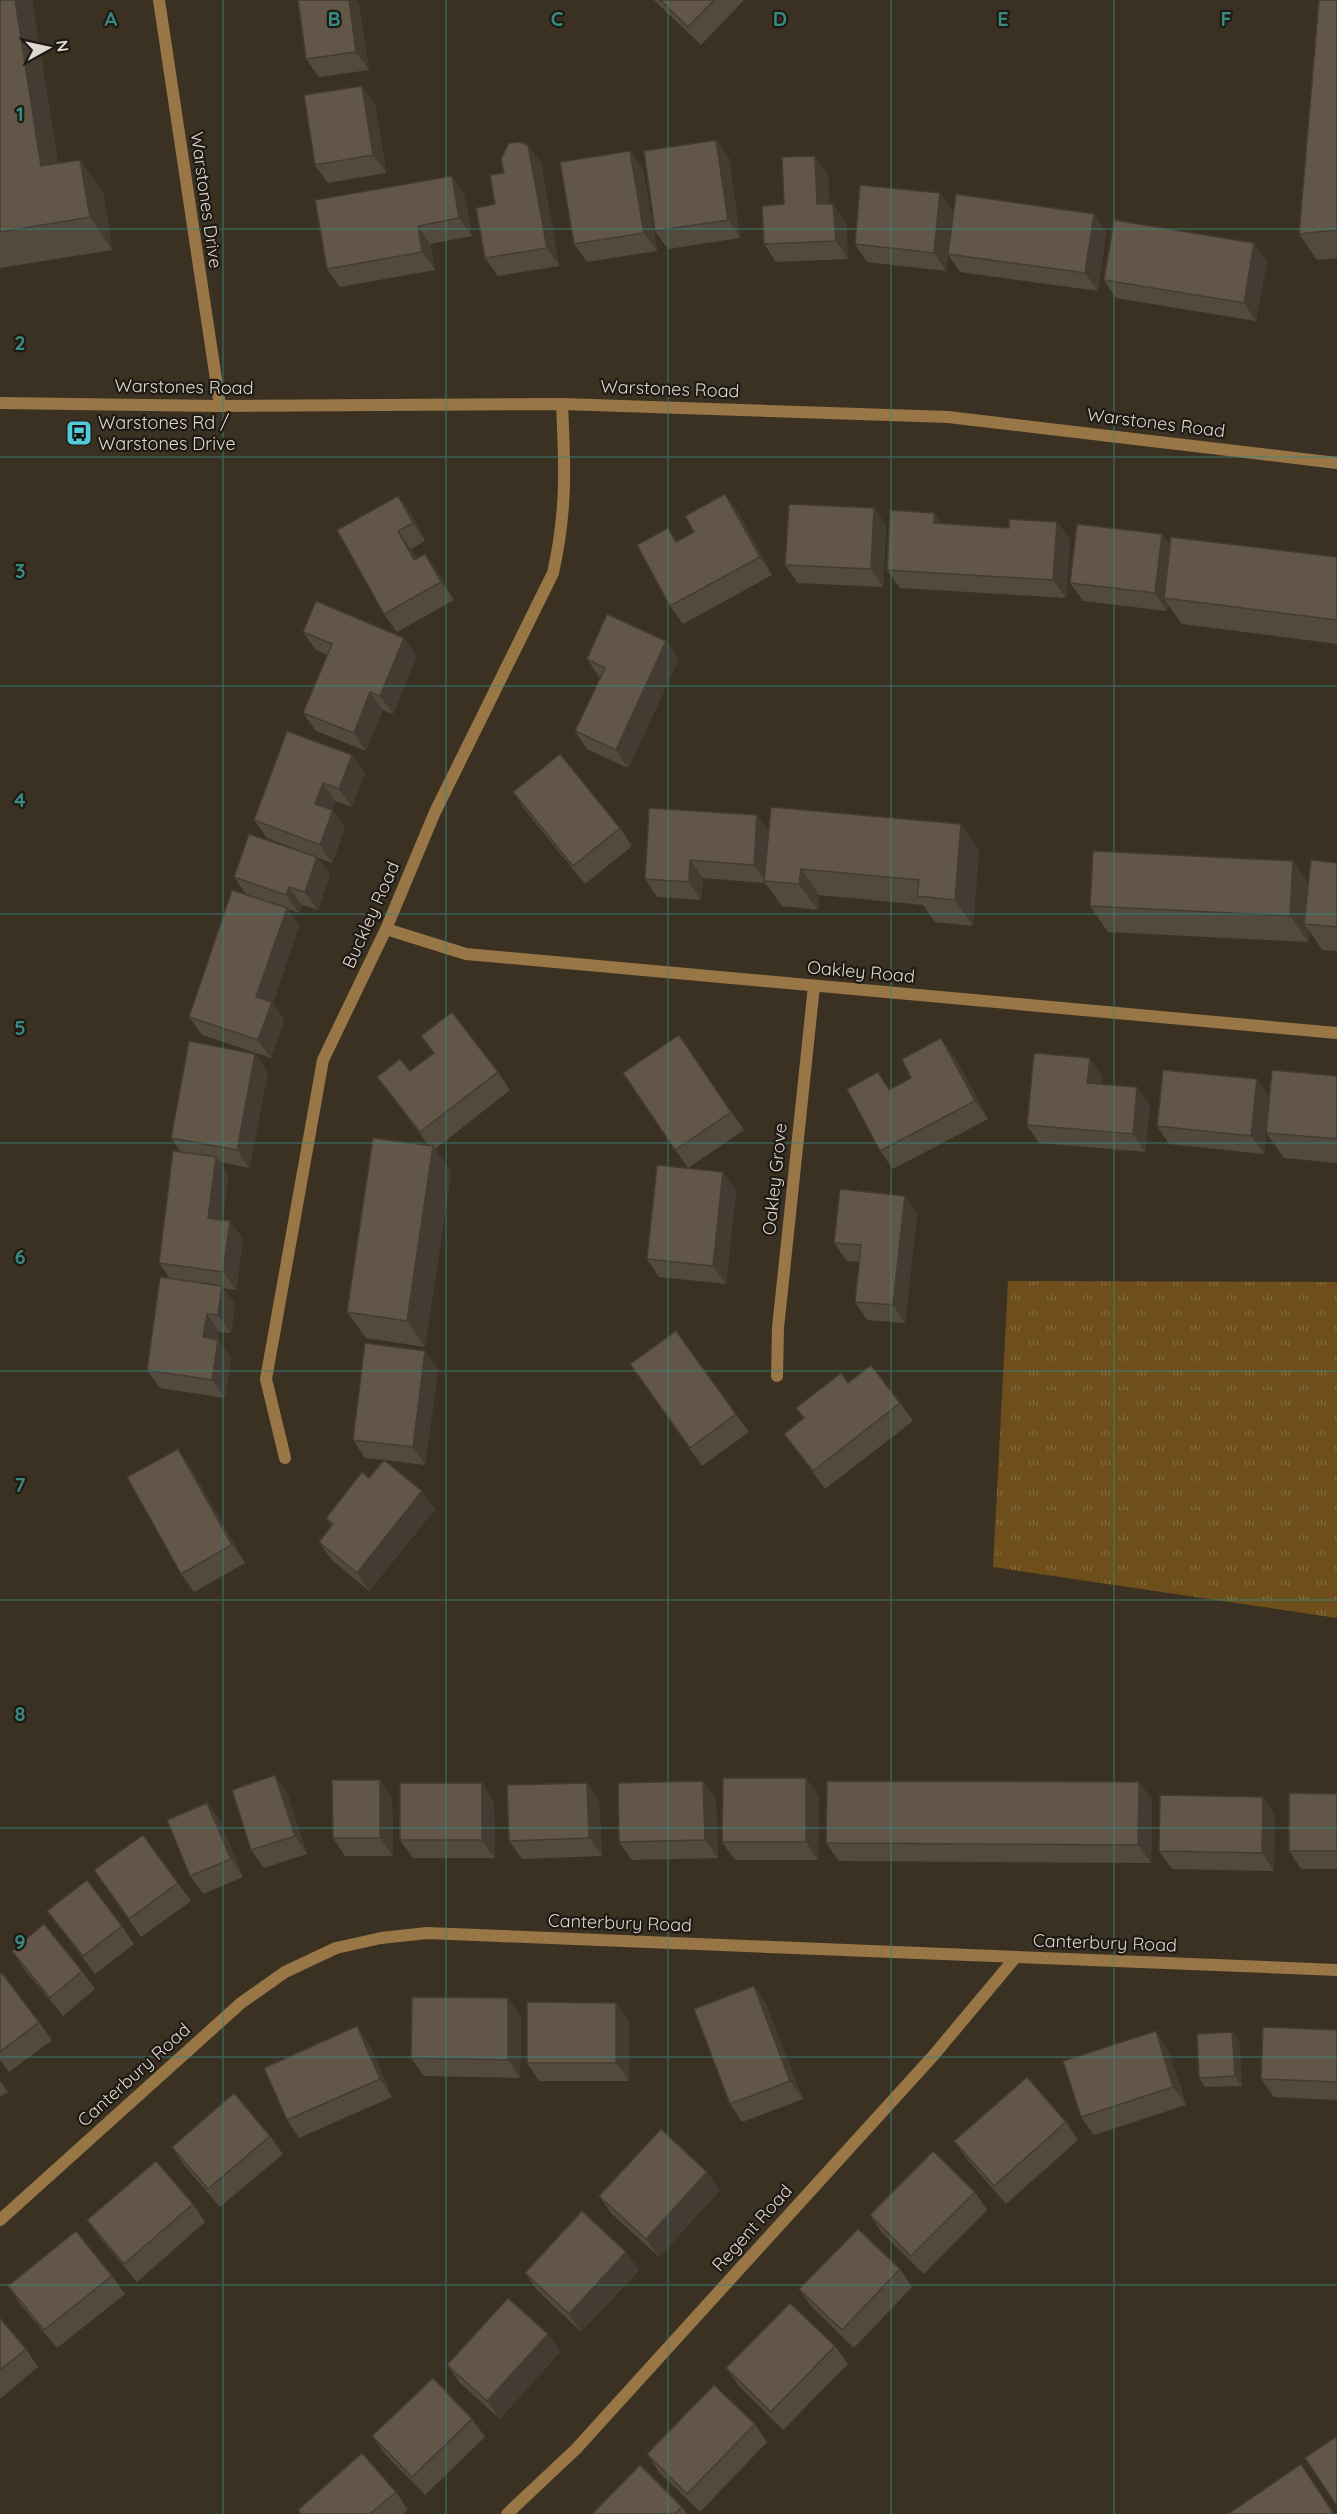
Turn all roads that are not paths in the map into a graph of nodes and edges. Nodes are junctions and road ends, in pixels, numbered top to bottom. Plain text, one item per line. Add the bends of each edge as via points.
1 (159, 0) edge
2 (0, 403) edge
3 (562, 404) junction
4 (220, 406) junction
5 (1337, 463) edge
6 (386, 929) junction
7 (814, 986) junction
8 (1337, 1034) edge
9 (777, 1376) dead end
10 (285, 1458) dead end
11 (1015, 1958) junction
12 (1337, 1970) edge
13 (0, 2220) edge
14 (507, 2514) edge

1 - 4 street, Warstones Drive
2 - 4 street, Warstones Road
3 - 4 street, Warstones Road
3 - 5 street, Warstones Road via 948,417
3 - 6 street, Buckley Road via 566,491 553,573 435,812
6 - 7 street, Oakley Road via 466,954
6 - 10 street, Buckley Road via 323,1060 266,1379
7 - 8 street, Oakley Road
7 - 9 street, Oakley Grove via 778,1328
11 - 12 street, Canterbury Road
11 - 13 street, Canterbury Road via 428,1933 336,1948 285,1972 241,2003
11 - 14 street, Regent Road via 933,2056 592,2432

